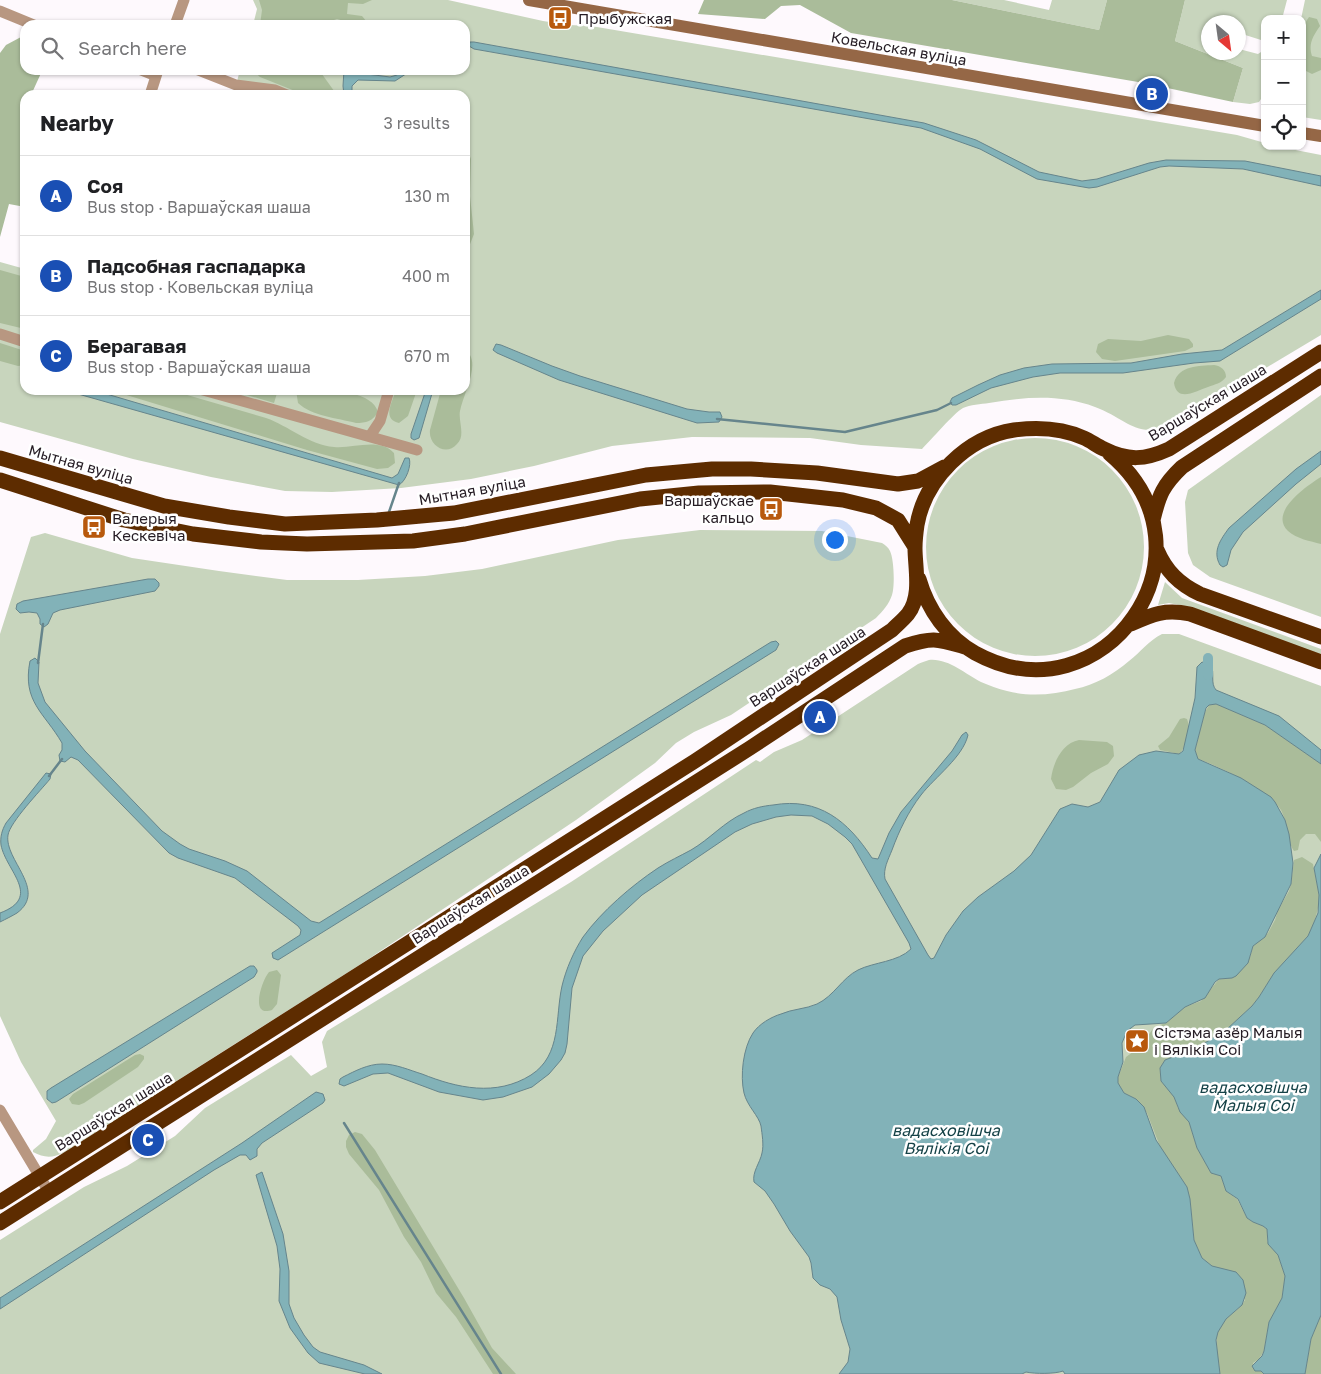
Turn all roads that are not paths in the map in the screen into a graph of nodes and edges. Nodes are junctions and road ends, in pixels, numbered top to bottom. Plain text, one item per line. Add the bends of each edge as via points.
1 (184, 0) edge
2 (529, 0) edge
3 (0, 11) edge
4 (22, 20) edge
5 (177, 20) edge
6 (156, 75) edge
7 (211, 75) edge
8 (152, 90) edge
9 (275, 90) edge
10 (1261, 125) edge
11 (1306, 133) edge
12 (1321, 136) edge
13 (0, 334) edge
14 (20, 340) edge
15 (1321, 352) edge
16 (1321, 376) edge
17 (221, 395) edge
18 (388, 395) edge
19 (370, 436) junction
20 (417, 450) dead end
21 (1105, 450) junction
22 (4, 459) edge
23 (951, 463) junction
24 (0, 481) edge
25 (1153, 520) junction
26 (915, 547) junction
27 (1156, 548) junction
28 (916, 570) junction
29 (1129, 624) junction
30 (1321, 637) edge
31 (965, 647) junction
32 (1321, 662) edge
33 (0, 1110) edge
34 (40, 1177) junction
35 (49, 1192) junction
36 (0, 1202) edge
37 (0, 1223) edge

1 - 5 street
2 - 10 main road, Ковельская вуліца
3 - 4 street
6 - 8 street
7 - 9 street via 236,85
11 - 12 main road
13 - 14 street
15 - 21 highway, Варшаўская шаша via 1156,455 1129,458
16 - 25 highway, Варшаўская шаша via 1182,467 1168,480 1158,497
17 - 19 street
18 - 19 street via 380,421
19 - 20 street
21 - 23 highway, Варшаўская шаша via 1061,430 1012,430 969,448
21 - 25 highway, Варшаўская шаша via 1136,481
22 - 23 highway, Мытная вуліца via 164,506 285,524 454,513 646,475 712,470 786,471 898,484 934,473
22 - 24 street
23 - 26 highway, Варшаўская шаша via 924,501
24 - 26 highway via 124,520 193,534 307,544 413,541 466,534 640,499 699,493 770,492 844,500 876,508 898,520
25 - 27 highway, Варшаўская шаша
26 - 28 highway, Варшаўская шаша
27 - 29 highway, Варшаўская шаша via 1150,589
27 - 30 highway via 1169,572 1189,589
28 - 31 highway, Варшаўская шаша via 933,613
28 - 34 highway, Варшаўская шаша via 915,596 909,613 892,630 695,761
29 - 31 highway, Варшаўская шаша via 1111,643 1089,657 1064,666 1039,669 1013,667 988,660
29 - 32 highway via 1165,611 1190,614
31 - 35 highway, Варшаўская шаша via 938,639 905,646 750,748
33 - 34 street
34 - 35 street
34 - 36 highway, Варшаўская шаша
35 - 37 highway, Варшаўская шаша

